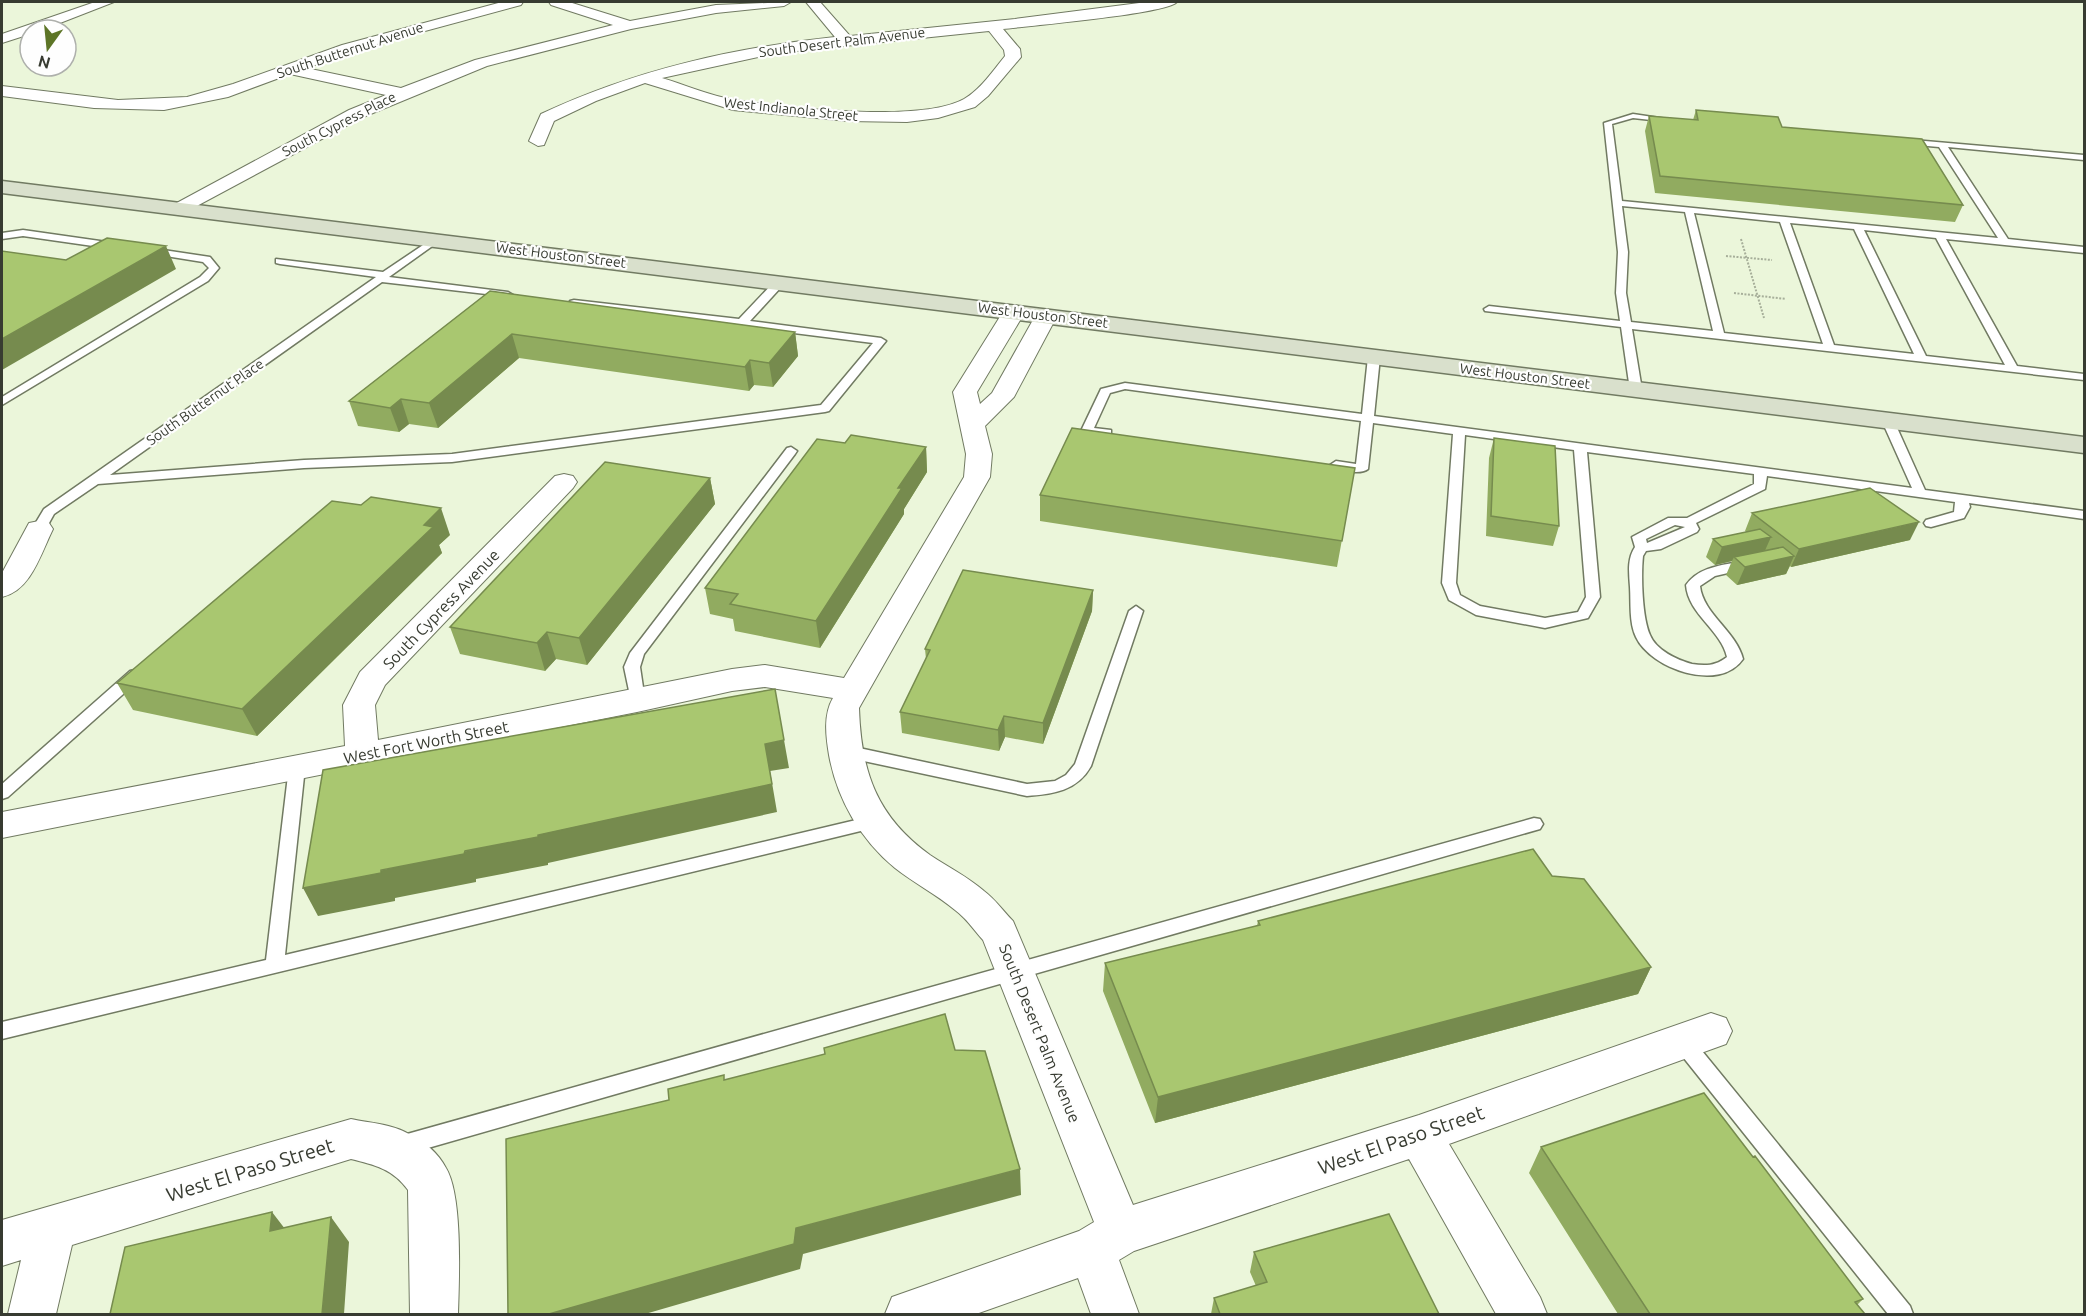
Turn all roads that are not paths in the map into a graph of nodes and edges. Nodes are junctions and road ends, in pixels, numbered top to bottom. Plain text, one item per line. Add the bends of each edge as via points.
1 (107, 2) edge
2 (516, 2) edge
3 (556, 2) edge
4 (813, 2) edge
5 (1170, 2) edge
6 (786, 6) edge
7 (594, 15) junction
8 (630, 25) junction
9 (993, 26) junction
10 (804, 28) dead end
11 (613, 29) junction
12 (2, 39) edge
13 (846, 40) junction
14 (816, 43) junction
15 (506, 58) junction
16 (288, 69) junction
17 (647, 78) junction
18 (259, 80) junction
19 (363, 86) junction
20 (290, 87) dead end
21 (2, 91) edge
22 (400, 93) junction
23 (418, 96) junction
24 (377, 104) junction
25 (1680, 121) edge
26 (1894, 140) edge
27 (538, 141) dead end
28 (1942, 144) junction
29 (2085, 157) edge
30 (2, 187) edge
31 (1618, 203) junction
32 (180, 209) junction
33 (1689, 210) junction
34 (204, 212) junction
35 (1784, 220) junction
36 (1858, 227) junction
37 (1939, 235) junction
38 (2, 236) edge
39 (435, 240) junction
40 (2005, 242) junction
41 (126, 248) edge
42 (138, 249) edge
43 (2085, 250) edge
44 (280, 261) dead end
45 (382, 277) junction
46 (780, 283) junction
47 (520, 296) edge
48 (567, 302) edge
49 (1489, 309) dead end
50 (1014, 312) junction
51 (1046, 315) junction
52 (742, 323) junction
53 (1625, 324) junction
54 (1719, 335) junction
55 (1830, 348) junction
56 (1374, 357) junction
57 (1922, 359) junction
58 (2013, 369) junction
59 (2085, 377) edge
60 (972, 380) junction
61 (1008, 385) junction
62 (1636, 390) junction
63 (2, 402) edge
64 (1368, 419) junction
65 (1888, 421) junction
66 (972, 424) junction
67 (1459, 431) junction
68 (1121, 435) edge
69 (2085, 445) edge
70 (1580, 448) junction
71 (791, 451) dead end
72 (1328, 464) edge
73 (1761, 472) junction
74 (95, 480) junction
75 (564, 482) dead end
76 (1920, 492) junction
77 (1961, 497) junction
78 (2085, 515) edge
79 (1931, 523) dead end
80 (39, 529) joint
81 (1759, 562) edge
82 (2, 588) edge
83 (1136, 611) dead end
84 (145, 666) edge
85 (852, 690) junction
86 (637, 701) junction
87 (843, 750) junction
88 (362, 754) junction
89 (297, 767) junction
90 (2, 794) edge
91 (873, 822) junction
92 (1534, 824) dead end
93 (2, 825) edge
94 (274, 965) junction
95 (1014, 972) junction
96 (2, 1031) edge
97 (1696, 1036) joint
98 (1419, 1135) junction
99 (393, 1148) junction
100 (52, 1230) junction
101 (1107, 1241) junction
102 (2, 1243) edge
103 (32, 1314) edge
104 (434, 1314) edge
105 (909, 1314) edge
106 (1115, 1314) edge
107 (1522, 1314) edge
108 (1902, 1314) edge

1 - 12 street
2 - 16 street, South Butternut Avenue via 406,30
3 - 7 street
4 - 13 street
5 - 9 street, South Desert Palm Avenue
6 - 8 street, South Cypress Place via 716,9
7 - 8 street
7 - 11 street
8 - 11 street, South Cypress Place
9 - 13 street, South Desert Palm Avenue
9 - 17 street, West Indianola Street via 1012,49 1013,57 969,103 938,113 879,118 733,105
10 - 14 street
11 - 15 street, South Cypress Place
13 - 14 street, South Desert Palm Avenue
14 - 17 street, South Desert Palm Avenue via 722,58
15 - 22 street, South Cypress Place via 481,63
15 - 23 street, South Cypress Place
16 - 18 street, South Butternut Avenue
16 - 19 street
17 - 27 street, South Desert Palm Avenue via 588,98 547,118
18 - 20 street
18 - 21 street, South Butternut Avenue via 185,102 144,105
19 - 22 street
19 - 24 street via 336,97
22 - 23 street
22 - 24 street, South Cypress Place
23 - 34 street, South Cypress Place
24 - 32 street, South Cypress Place
25 - 31 lane via 1633,117 1608,123
26 - 28 lane
28 - 29 lane
28 - 40 lane
30 - 32 main road, West Houston Street
31 - 33 lane
31 - 53 lane
32 - 34 main road, West Houston Street
33 - 35 lane
33 - 54 lane
34 - 39 main road, West Houston Street
35 - 36 lane
35 - 55 lane
36 - 37 lane
36 - 57 lane
37 - 40 lane
37 - 58 lane
38 - 41 lane via 23,233
39 - 45 lane, South Butternut Place
39 - 46 main road, West Houston Street
40 - 43 lane
42 - 63 lane via 206,259 214,268 204,279
44 - 45 lane
45 - 47 lane
45 - 74 lane, South Butternut Place
46 - 50 main road, West Houston Street
46 - 52 lane
48 - 52 lane
49 - 53 lane
50 - 51 main road, West Houston Street
50 - 60 street, South Desert Palm Avenue
51 - 56 main road, West Houston Street
51 - 61 street
52 - 74 lane via 881,341 825,408 452,458 304,464
53 - 54 lane
53 - 62 lane
54 - 55 lane
55 - 57 lane
56 - 62 main road, West Houston Street
56 - 64 lane
57 - 58 lane
58 - 59 lane
60 - 61 street
60 - 66 street, South Desert Palm Avenue via 965,392
61 - 66 street via 1002,397
62 - 65 main road, West Houston Street
64 - 67 lane
64 - 68 lane via 1118,386 1102,394 1087,431
64 - 72 lane via 1362,469
65 - 69 main road, West Houston Street
65 - 76 lane
66 - 85 street, South Desert Palm Avenue via 979,454 977,477
67 - 70 lane
67 - 70 lane via 1449,583 1454,597 1476,610 1545,623 1583,615 1593,597
70 - 73 lane
71 - 86 lane via 637,653 632,667
73 - 76 lane
73 - 81 lane via 1760,486 1689,522 1692,529 1656,546 1642,547 1636,559 1642,637 1662,656 1696,669 1727,666 1736,659 1730,639 1695,599 1691,588 1712,573
74 - 80 lane, South Butternut Place via 49,512
75 - 88 street, South Cypress Avenue via 372,680 359,705
76 - 77 lane
77 - 78 lane
77 - 79 lane via 1963,507 1959,514
80 - 82 street, South Butternut Place via 14,578
83 - 87 lane via 1083,766 1074,779 1055,787 1027,790
84 - 90 lane
85 - 86 street, West Fort Worth Street via 765,676
85 - 87 street, South Desert Palm Avenue via 843,708
86 - 88 street, West Fort Worth Street
87 - 91 street, South Desert Palm Avenue via 856,791
88 - 89 street, West Fort Worth Street
89 - 93 street, West Fort Worth Street
89 - 94 lane
91 - 94 lane
91 - 95 street, South Desert Palm Avenue via 899,851 969,900 999,932
92 - 95 lane
94 - 96 lane
95 - 99 lane
95 - 101 street, South Desert Palm Avenue
97 - 98 street, West El Paso Street
97 - 108 lane
98 - 101 street, West El Paso Street
98 - 107 street
99 - 100 street, West El Paso Street via 351,1139
99 - 104 street, West El Paso Street via 416,1164 430,1182
100 - 102 street, West El Paso Street
100 - 103 street
101 - 105 street, West El Paso Street
101 - 106 street

